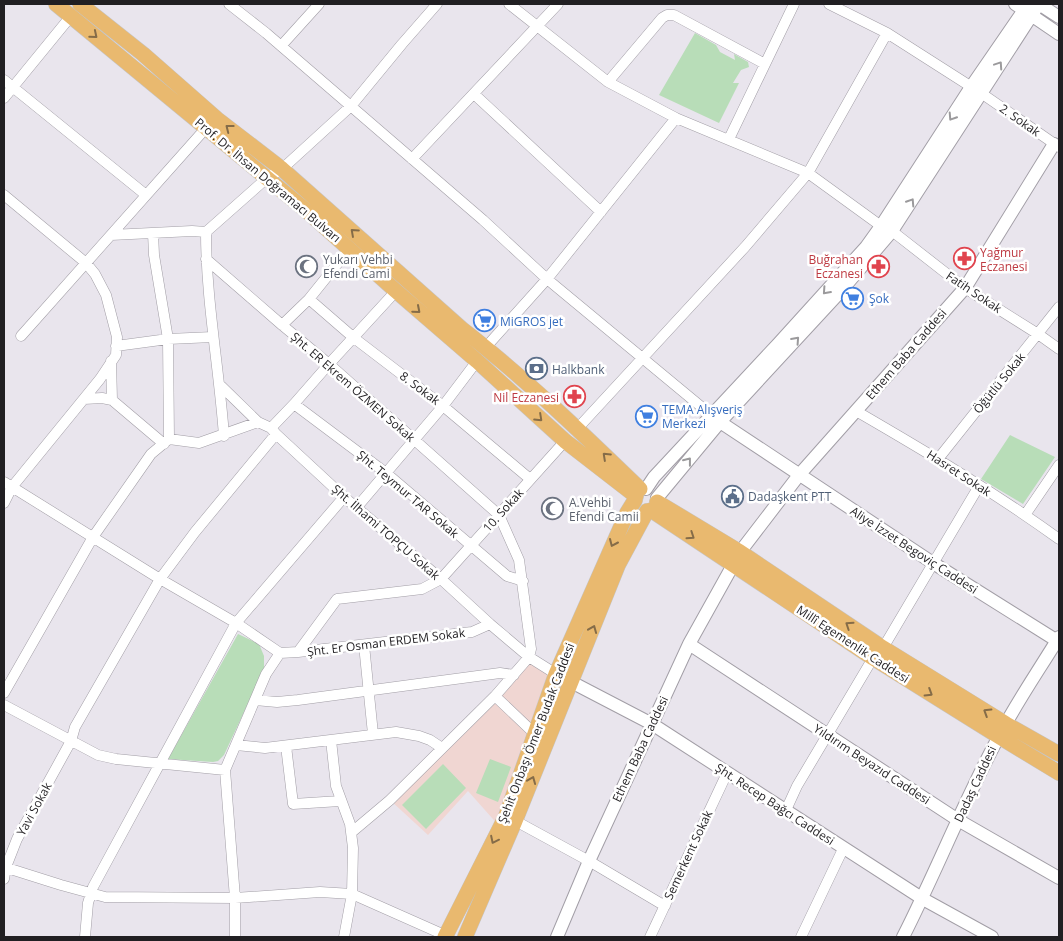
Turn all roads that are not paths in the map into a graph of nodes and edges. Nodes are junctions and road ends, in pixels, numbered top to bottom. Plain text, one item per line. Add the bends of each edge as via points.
1 (56, 4) edge
2 (229, 4) edge
3 (318, 4) edge
4 (437, 4) edge
5 (509, 4) edge
6 (558, 4) edge
7 (794, 4) edge
8 (829, 4) edge
9 (1039, 4) edge
10 (1025, 8) edge
11 (75, 10) edge
12 (1059, 17) edge
13 (537, 26) junction
14 (887, 33) junction
15 (1059, 34) edge
16 (281, 46) junction
17 (765, 64) junction
18 (4, 80) edge
19 (608, 82) junction
20 (12, 87) junction
21 (976, 90) junction
22 (474, 94) junction
23 (4, 98) edge
24 (351, 106) junction
25 (676, 118) junction
26 (206, 128) junction
27 (729, 139) junction
28 (1056, 146) edge
29 (412, 159) junction
30 (282, 170) junction
31 (808, 173) junction
32 (267, 178) junction
33 (4, 195) edge
34 (146, 195) junction
35 (601, 212) junction
36 (887, 229) junction
37 (206, 232) junction
38 (153, 233) junction
39 (111, 234) junction
40 (350, 248) junction
41 (206, 259) junction
42 (86, 263) junction
43 (547, 279) junction
44 (965, 288) junction
45 (396, 291) junction
46 (309, 299) junction
47 (1059, 307) edge
48 (282, 325) junction
49 (1038, 334) junction
50 (21, 336) dead end
51 (212, 337) junction
52 (354, 338) junction
53 (168, 340) junction
54 (116, 346) junction
55 (486, 348) junction
56 (1059, 350) edge
57 (642, 358) junction
58 (111, 361) junction
59 (477, 361) junction
60 (329, 364) junction
61 (221, 386) junction
62 (84, 399) junction
63 (112, 400) junction
64 (294, 404) junction
65 (444, 406) junction
66 (856, 411) junction
67 (716, 419) junction
68 (258, 422) junction
69 (577, 429) junction
70 (273, 431) junction
71 (224, 436) junction
72 (415, 440) junction
73 (167, 441) junction
74 (565, 441) junction
75 (938, 459) junction
76 (1059, 465) edge
77 (386, 473) junction
78 (799, 475) junction
79 (530, 480) junction
80 (8, 485) edge
81 (979, 486) junction
82 (344, 497) junction
83 (646, 499) junction
84 (4, 502) edge
85 (356, 508) junction
86 (499, 515) junction
87 (1025, 515) junction
88 (93, 537) junction
89 (1059, 539) edge
90 (470, 546) junction
91 (737, 558) junction
92 (933, 563) junction
93 (160, 579) junction
94 (441, 579) junction
95 (523, 582) junction
96 (236, 623) junction
97 (490, 624) junction
98 (1059, 640) edge
99 (689, 644) junction
100 (364, 645) junction
101 (298, 652) junction
102 (280, 653) junction
103 (878, 653) junction
104 (529, 656) junction
105 (556, 674) junction
106 (514, 675) junction
107 (571, 683) junction
108 (368, 691) junction
109 (4, 693) edge
110 (495, 696) junction
111 (255, 700) junction
112 (4, 705) edge
113 (652, 724) junction
114 (1002, 730) junction
115 (373, 734) junction
116 (535, 734) junction
117 (827, 734) junction
118 (331, 740) junction
119 (71, 741) junction
120 (236, 745) junction
121 (286, 746) junction
122 (442, 748) junction
123 (1059, 754) edge
124 (159, 762) junction
125 (225, 770) junction
126 (1059, 773) edge
127 (727, 774) junction
128 (340, 802) junction
129 (786, 810) junction
130 (510, 818) junction
131 (958, 820) junction
132 (352, 832) junction
133 (843, 849) junction
134 (589, 861) junction
135 (5, 867) edge
136 (1059, 878) edge
137 (4, 879) edge
138 (89, 894) junction
139 (352, 894) junction
140 (235, 898) junction
141 (922, 899) junction
142 (665, 906) junction
143 (86, 937) edge
144 (235, 937) edge
145 (344, 937) edge
146 (447, 937) edge
147 (465, 937) edge
148 (557, 937) edge
149 (650, 937) edge
150 (801, 937) edge
151 (903, 937) edge
152 (992, 937) edge

1 - 11 main road, Prof. Dr. İhsan Doğramacı Bulvarı
2 - 16 street
3 - 16 street
4 - 24 street
5 - 13 street, Fatih Sokak
6 - 13 street
7 - 17 street
8 - 14 street, 2. Sokak
9 - 10 street
9 - 12 street
10 - 15 street
10 - 21 street
11 - 20 street
11 -> 26 main road, Prof. Dr. İhsan Doğramacı Bulvarı
30 -> 11 main road, Prof. Dr. İhsan Doğramacı Bulvarı via 143,54
13 - 19 street, Fatih Sokak
13 - 22 street
14 - 21 street, 2. Sokak
14 - 31 street
16 - 24 street
17 - 19 street via 674,15 667,15
17 - 27 street
18 - 20 street
19 - 25 street, Fatih Sokak
20 - 23 street
20 - 34 street
21 - 28 street, 2. Sokak
21 - 36 street
22 - 29 street
22 - 35 street
24 - 29 street
24 - 30 street
25 - 27 street, Fatih Sokak
25 - 35 street
26 - 32 main road, Prof. Dr. İhsan Doğramacı Bulvarı
26 - 34 street
27 - 31 street, Fatih Sokak
28 - 44 street, Ethem Baba Caddesi
29 - 43 street
30 - 32 street
55 -> 30 main road, Prof. Dr. İhsan Doğramacı Bulvarı
31 - 36 street, Fatih Sokak
31 - 57 street via 745,247
32 - 37 street
32 - 40 main road, Prof. Dr. İhsan Doğramacı Bulvarı
33 - 42 street
34 - 39 street
35 - 43 street
36 - 44 street, Fatih Sokak
36 - 67 street via 835,298
37 - 38 street
37 - 41 street
38 - 39 street
38 - 53 street
39 - 42 street
40 - 45 main road, Prof. Dr. İhsan Doğramacı Bulvarı
40 - 46 street
41 - 48 street, Şht. ER Ekrem ÖZMEN Sokak
41 - 51 street
42 - 50 street
42 - 54 street via 106,295 117,337
43 - 55 street
43 - 57 street
44 - 49 street, Fatih Sokak
44 - 66 street, Ethem Baba Caddesi
45 - 52 street, Yavi Sokak
45 -> 59 main road, Prof. Dr. İhsan Doğramacı Bulvarı
46 - 48 street
46 - 52 street, 8. Sokak
47 - 49 street, Öğütlü Sokak
48 - 60 street, Şht. ER Ekrem ÖZMEN Sokak
49 - 56 street, Fatih Sokak
49 - 75 street, Öğütlü Sokak
51 - 53 street
51 - 61 street
52 - 60 street, Yavi Sokak
52 - 65 street, 8. Sokak
53 - 54 street
53 - 73 street
54 - 58 street via 116,355
55 - 59 street
55 - 69 main road, Prof. Dr. İhsan Doğramacı Bulvarı
57 - 67 street
57 - 69 street
58 - 62 street
58 - 63 street
59 - 65 street
59 -> 74 main road, Prof. Dr. İhsan Doğramacı Bulvarı
60 - 64 street, Yavi Sokak
60 - 72 street, Şht. ER Ekrem ÖZMEN Sokak
61 - 68 street, Şht. İlhami TOPÇU Sokak
61 - 71 street
62 - 63 street
62 - 80 street
63 - 73 street
64 - 70 street, Yavi Sokak
64 - 77 street, Şht. Teymur TAR Sokak
65 - 72 street
65 - 79 street, 8. Sokak
66 - 75 street, Hasret Sokak
66 - 78 street, Ethem Baba Caddesi
67 - 78 street, Aliye İzzet Begoviç Caddesi
67 - 83 street
68 - 70 street, Şht. İlhami TOPÇU Sokak
68 - 71 street
83 -> 69 main road, Prof. Dr. İhsan Doğramacı Bulvarı
70 - 82 street, Şht. İlhami TOPÇU Sokak
70 - 93 street, Yavi Sokak
71 - 73 street via 199,444
72 - 77 street
72 - 86 street, Şht. ER Ekrem ÖZMEN Sokak
73 - 88 street via 152,454
74 - 79 street, 10. Sokak
74 - 83 main road, Prof. Dr. İhsan Doğramacı Bulvarı
75 - 81 street, Hasret Sokak
76 - 87 street
77 - 85 street
77 - 90 street, Şht. Teymur TAR Sokak
78 - 91 street, Ethem Baba Caddesi
78 - 92 street, Aliye İzzet Begoviç Caddesi
79 - 86 street, 10. Sokak
80 - 84 street
80 - 88 street
81 - 87 street, Hasret Sokak
81 - 92 street
82 - 85 street, Şht. İlhami TOPÇU Sokak
82 - 96 street
83 - 91 main road, Millî Egemenlik Caddesi
83 -> 105 main road, Şehit Onbaşı Ömer Budak Caddesi via 627,513
107 -> 83 main road, Şehit Onbaşı Ömer Budak Caddesi
85 - 94 street, Şht. İlhami TOPÇU Sokak
86 - 90 street, 10. Sokak
86 - 95 street via 516,550
87 - 89 street, Hasret Sokak
88 - 93 street
88 - 109 street
90 - 94 street, 10. Sokak
90 - 95 street, Şht. Teymur TAR Sokak via 507,576
91 - 99 street, Ethem Baba Caddesi
91 - 103 main road, Millî Egemenlik Caddesi
92 - 98 street, Aliye İzzet Begoviç Caddesi
92 - 103 street
93 - 96 street
93 - 119 street, Yavi Sokak via 75,727
94 - 97 street, Şht. İlhami TOPÇU Sokak
94 - 101 street via 422,589 337,599
95 - 104 street via 531,649
96 - 102 street
96 - 124 street
97 - 100 street, Şht. Er Osman ERDEM Sokak via 472,632
97 - 104 street, Şht. İlhami TOPÇU Sokak
98 - 114 street, Dadaş Caddesi
99 - 113 street, Ethem Baba Caddesi
99 - 117 street, Yıldırım Beyazıd Caddesi
100 - 101 street, Şht. Er Osman ERDEM Sokak
100 - 108 street
101 - 102 street, Şht. Er Osman ERDEM Sokak
102 - 111 street
103 - 114 main road, Millî Egemenlik Caddesi
103 - 117 street
104 - 105 street, Şht. İlhami TOPÇU Sokak
104 - 106 street
105 - 107 street, Şht. Recep Bağcı Caddesi
105 - 116 main road, Şehit Onbaşı Ömer Budak Caddesi
106 - 108 street via 500,673
106 - 110 street
107 - 113 street, Şht. Recep Bağcı Caddesi
130 -> 107 main road, Şehit Onbaşı Ömer Budak Caddesi
108 - 111 street via 277,702
108 - 115 street
110 - 116 street
110 - 122 street
111 - 120 street
112 - 119 street
113 - 127 street, Şht. Recep Bağcı Caddesi
113 - 134 street, Ethem Baba Caddesi
114 - 123 main road, Millî Egemenlik Caddesi
114 - 126 main road, Millî Egemenlik Caddesi
114 - 131 street, Dadaş Caddesi
115 - 118 street
115 - 122 street via 408,733
116 - 130 main road, Şehit Onbaşı Ömer Budak Caddesi
117 - 129 street
117 - 131 street, Yıldırım Beyazıd Caddesi
118 - 121 street
118 - 128 street
119 - 124 street via 109,758
119 - 135 street, Yavi Sokak
120 - 121 street via 257,748
120 - 125 street
121 - 128 street via 293,804
122 - 132 street via 390,800
124 - 125 street
124 - 138 street
125 - 140 street
127 - 129 street, Şht. Recep Bağcı Caddesi
127 - 142 street, Semerkent Sokak
128 - 132 street
129 - 133 street, Şht. Recep Bağcı Caddesi
130 - 134 street
130 -> 146 main road, Şehit Onbaşı Ömer Budak Caddesi
130 - 147 main road, Şehit Onbaşı Ömer Budak Caddesi
131 - 136 street, Yıldırım Beyazıd Caddesi
131 - 141 street, Dadaş Caddesi
132 - 139 street
133 - 141 street, Şht. Recep Bağcı Caddesi
133 - 150 street
134 - 142 street
134 - 148 street, Ethem Baba Caddesi
135 - 137 street, Yavi Sokak
135 - 138 street
138 - 140 street via 106,897
138 - 143 street
139 - 140 street via 320,892
139 - 145 street
139 - 146 street
140 - 144 street
141 - 151 street, Dadaş Caddesi
141 - 152 street, Şht. Recep Bağcı Caddesi
142 - 149 street, Semerkent Sokak

